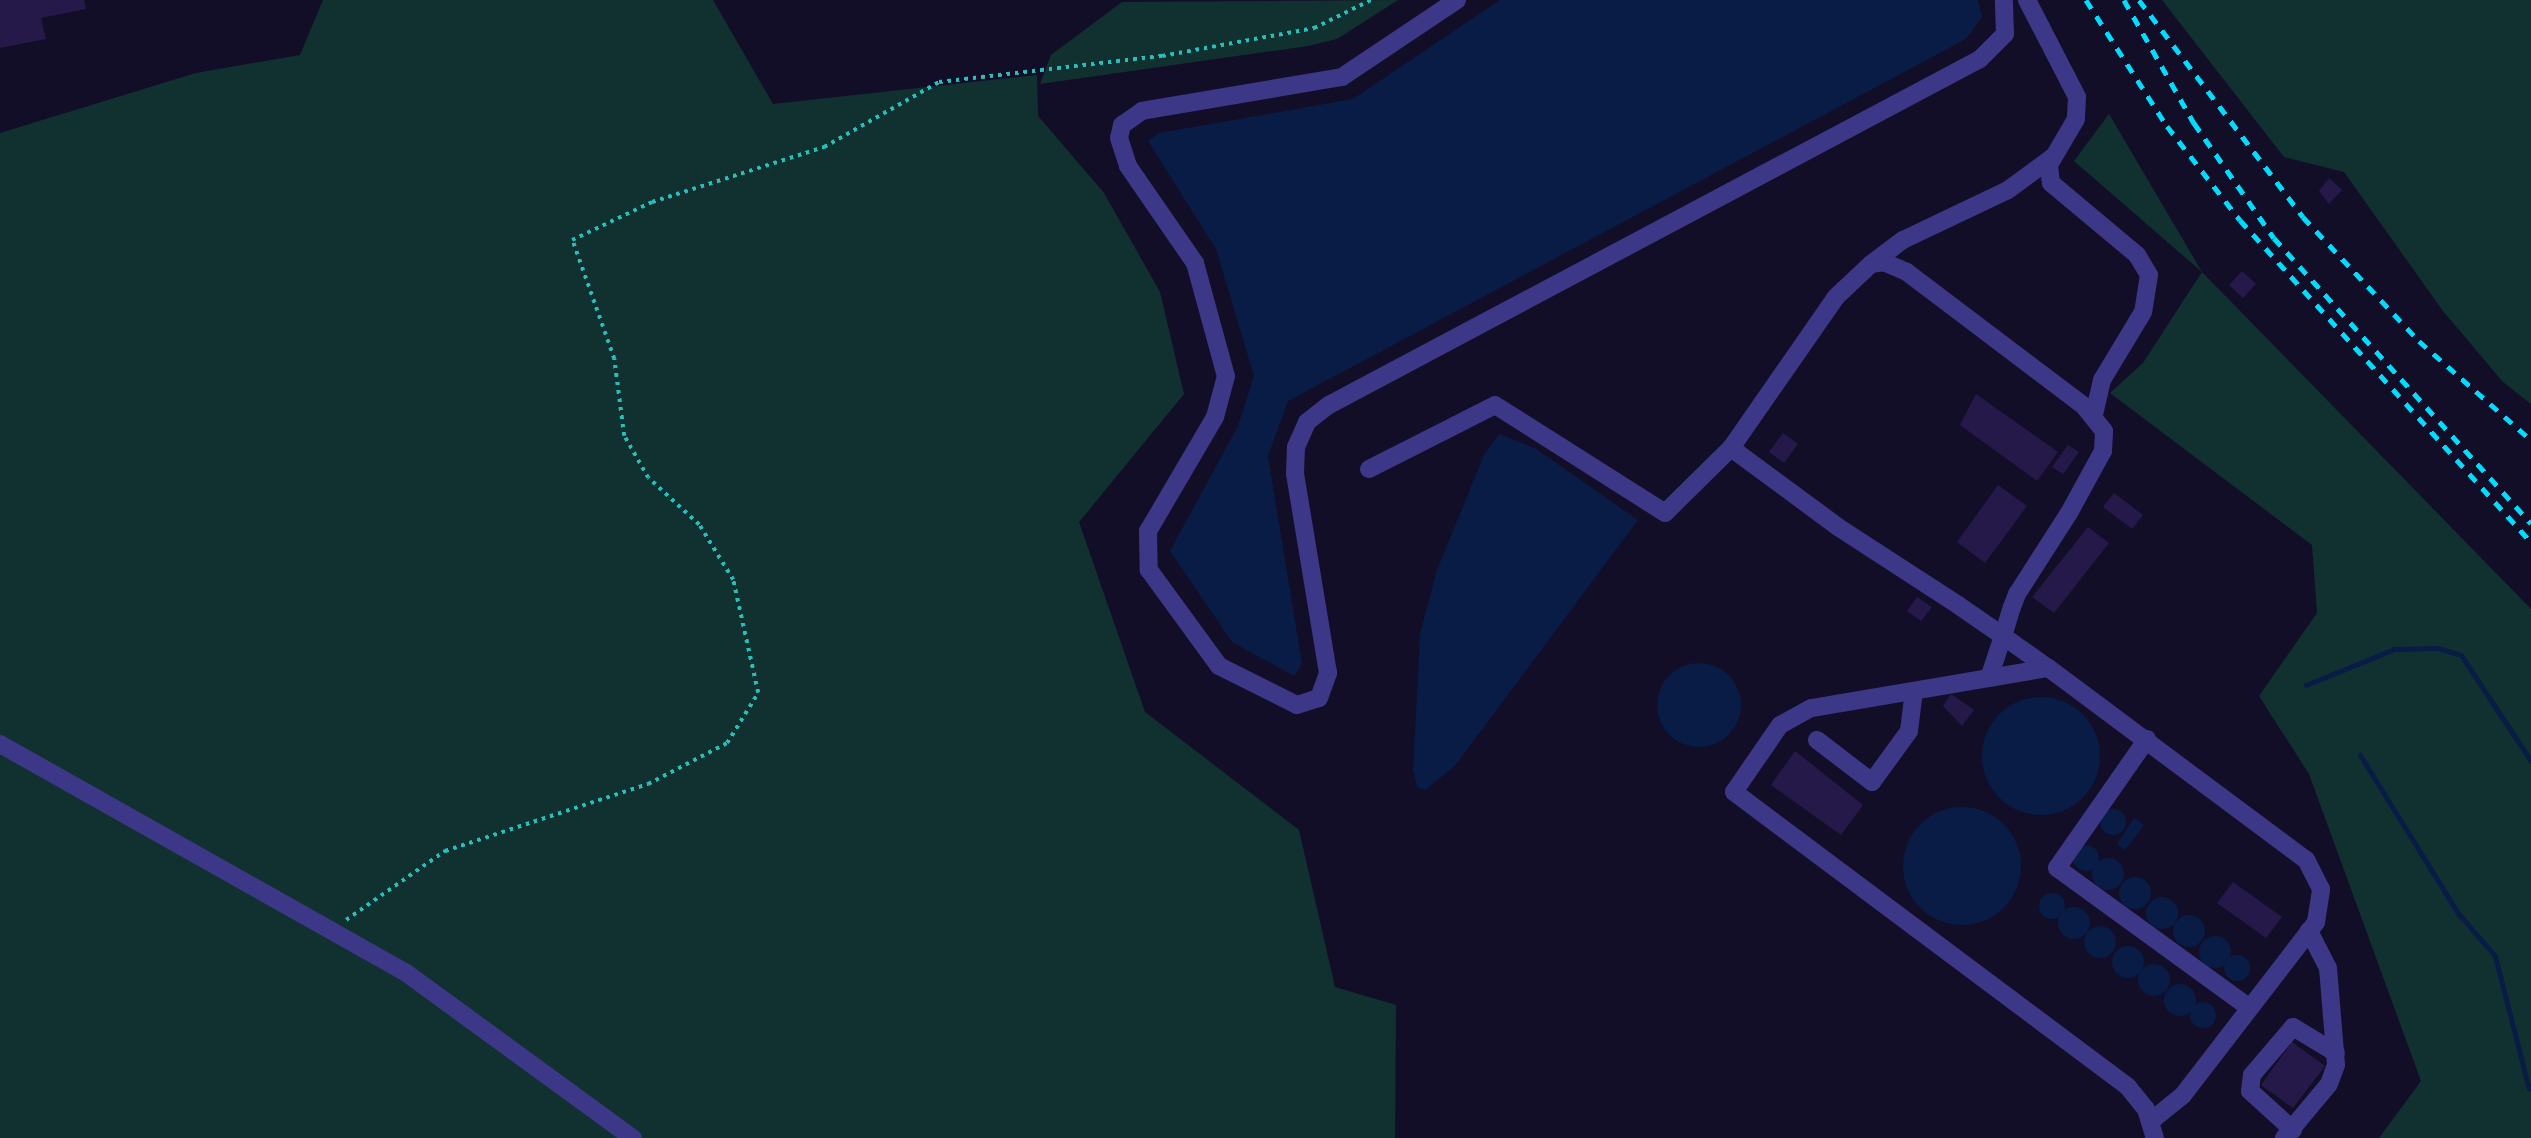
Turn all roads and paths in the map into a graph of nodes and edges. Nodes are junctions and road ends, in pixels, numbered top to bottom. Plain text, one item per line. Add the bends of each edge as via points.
1 (1371, 0) edge
2 (1457, 0) edge
3 (2004, 0) edge
4 (2026, 0) edge
5 (2053, 157) junction
6 (1871, 264) junction
7 (2094, 415) junction
8 (1731, 448) junction
9 (1369, 469) dead end
10 (2003, 636) junction
11 (2048, 668) junction
12 (1989, 678) junction
13 (1914, 692) junction
14 (2147, 739) junction
15 (1817, 740) dead end
16 (0, 744) edge
17 (333, 930) junction
18 (2309, 931) junction
19 (2249, 1008) junction
20 (2336, 1053) junction
21 (2153, 1129) edge
22 (2288, 1134) edge
23 (633, 1138) edge

1 - 17 path via 1314,28 1163,56 939,82 824,147 652,202 572,240 614,359 624,436 648,478 699,525 733,579 758,693 727,744 648,784 445,851
2 - 3 street via 1342,77 1142,111 1122,125 1119,138 1128,166 1195,263 1226,376 1215,417 1148,531 1149,570 1219,666 1297,705 1319,698 1328,673 1295,474 1296,447 1307,422 1329,405 1980,60 2005,34
4 - 5 street via 2077,97 2076,119
5 - 6 street via 2008,190 1903,240
5 - 7 street via 2049,174 2058,193 2128,247 2149,275 2143,312 2102,380
6 - 7 street via 1884,262 1907,272
6 - 8 street via 1836,297
7 - 10 street via 2104,432 2103,451 2024,581
8 - 9 street via 1665,513 1495,405
8 - 10 street
10 - 11 street
10 - 12 street
11 - 12 street
11 - 14 street
12 - 13 street
13 - 15 street via 1913,722 1871,782
13 - 21 street via 1790,717 1734,792 2116,1078 2139,1098
14 - 18 street via 2306,860 2323,901
14 - 19 street via 2057,868
16 - 17 street
17 - 23 street via 476,1020
18 - 19 street
18 - 20 street via 2328,968
19 - 21 street
20 - 22 street via 2329,1084
20 - 22 street via 2293,1027 2252,1075 2250,1091

